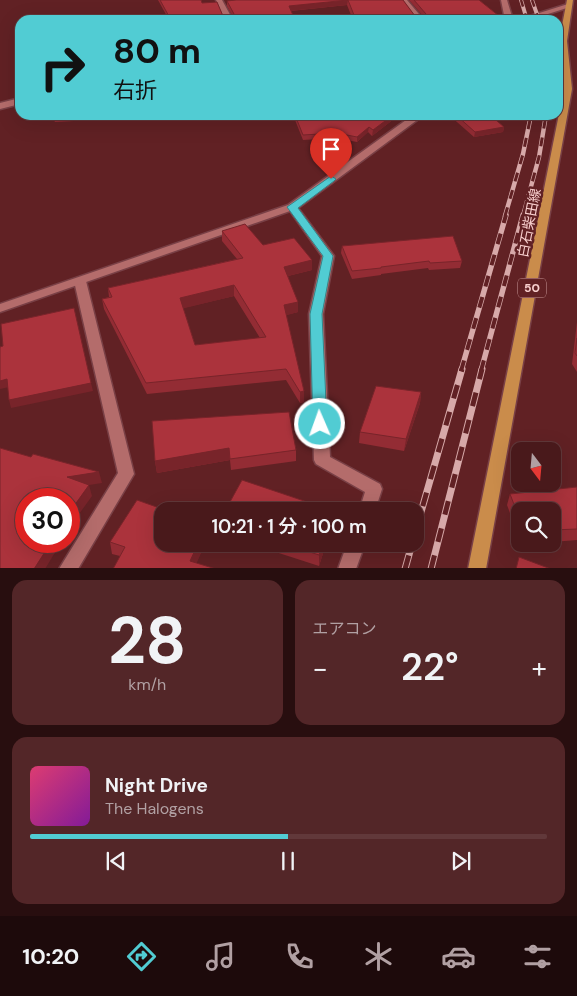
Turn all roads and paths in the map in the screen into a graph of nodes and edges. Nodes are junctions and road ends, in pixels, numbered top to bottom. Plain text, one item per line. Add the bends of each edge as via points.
1 (403, 0) edge
2 (504, 0) edge
3 (221, 1) edge
4 (573, 2) edge
5 (228, 15) edge
6 (416, 15) edge
7 (508, 15) edge
8 (535, 15) edge
9 (563, 41) edge
10 (563, 41) edge
11 (15, 102) edge
12 (0, 106) edge
13 (563, 115) edge
14 (412, 120) edge
15 (562, 120) edge
16 (292, 207) junction
17 (80, 280) junction
18 (0, 308) edge
19 (369, 502) edge
20 (353, 552) edge
21 (68, 568) edge
22 (347, 568) edge
23 (477, 568) edge

1 - 6 street
2 - 7 street
3 - 5 street
4 - 8 street
4 - 10 main road, 白石柴田線 / 50
9 - 13 main road, 白石柴田線 / 50 via 568,89
11 - 12 street
14 - 16 street
15 - 23 main road, 白石柴田線 / 50
16 - 17 street
16 - 19 street via 328,256 316,314 322,460 374,488
17 - 18 street
17 - 21 street via 126,474
20 - 22 street

